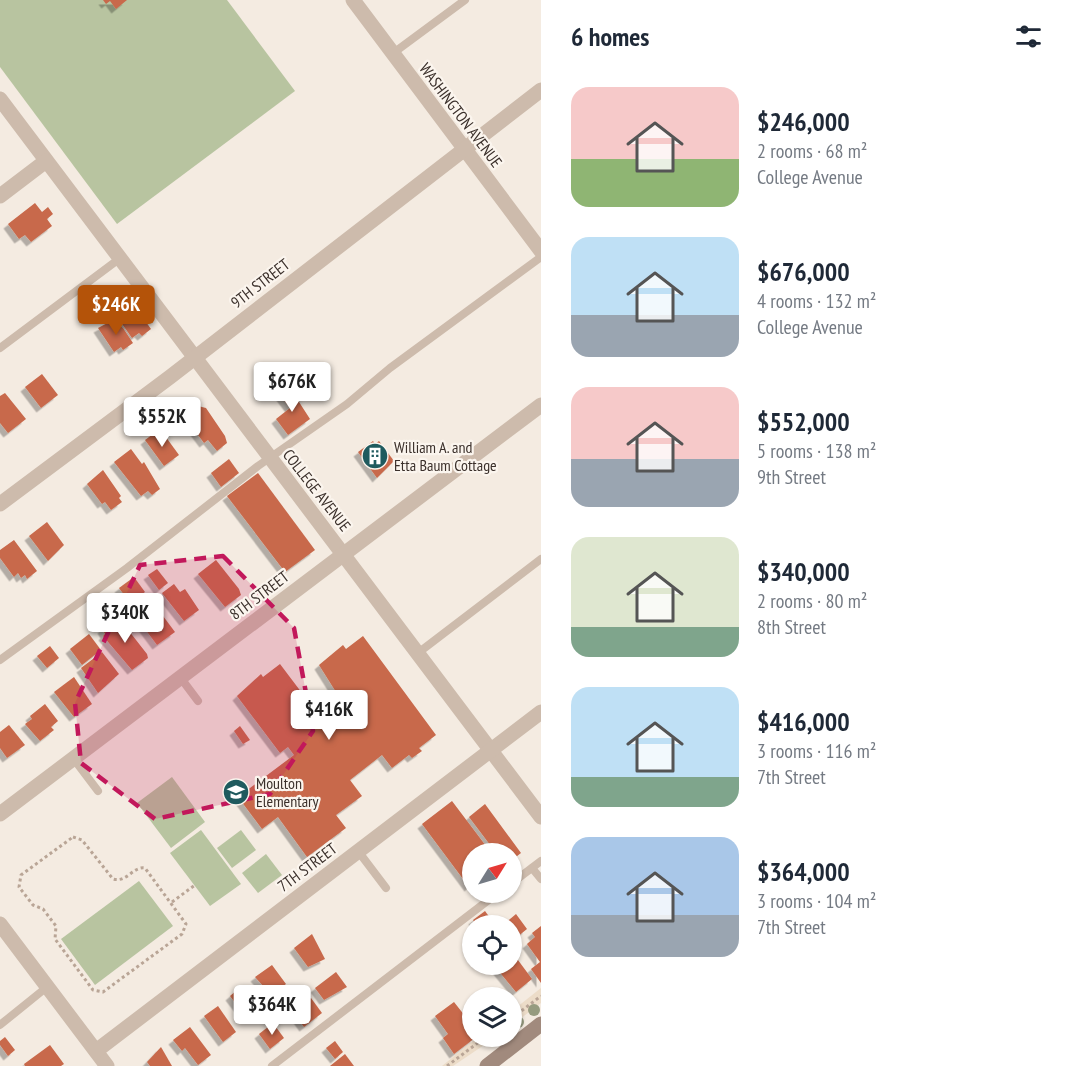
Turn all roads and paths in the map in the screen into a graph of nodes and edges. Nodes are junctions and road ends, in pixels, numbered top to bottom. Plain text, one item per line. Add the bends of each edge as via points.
1 (353, 0) edge
2 (465, 0) edge
3 (392, 54) junction
4 (541, 90) edge
5 (0, 99) edge
6 (464, 149) junction
7 (46, 161) junction
8 (0, 196) edge
9 (541, 251) edge
10 (541, 257) edge
11 (119, 259) junction
12 (0, 348) edge
13 (193, 357) junction
14 (541, 405) edge
15 (268, 458) junction
16 (0, 504) edge
17 (344, 553) junction
18 (541, 559) edge
19 (418, 653) junction
20 (0, 660) edge
21 (180, 677) junction
22 (198, 700) dead end
23 (541, 712) edge
24 (491, 750) junction
25 (73, 758) junction
26 (98, 791) dead end
27 (0, 814) edge
28 (541, 817) edge
29 (358, 851) junction
30 (541, 861) edge
31 (532, 868) junction
32 (522, 876) edge
33 (541, 879) edge
34 (195, 885) dead end
35 (386, 888) dead end
36 (172, 902) junction
37 (485, 903) edge
38 (0, 924) edge
39 (47, 987) junction
40 (541, 996) edge
41 (522, 1010) edge
42 (541, 1024) edge
43 (0, 1025) edge
44 (472, 1047) edge
45 (96, 1051) junction
46 (107, 1066) edge
47 (272, 1066) edge
48 (447, 1066) edge
49 (487, 1066) edge

1 - 3 street, WASHINGTON AVENUE
2 - 3 lane
3 - 6 street, WASHINGTON AVENUE
4 - 6 street, 9TH STREET
5 - 7 street, COLLEGE AVENUE
6 - 9 street, WASHINGTON AVENUE
6 - 13 street, 9TH STREET
7 - 8 street
7 - 11 street, COLLEGE AVENUE
10 - 15 lane via 347,404
11 - 12 lane
11 - 13 street, COLLEGE AVENUE
13 - 15 street, COLLEGE AVENUE
13 - 16 street, 9TH STREET
14 - 17 street, 8TH STREET
15 - 17 street, COLLEGE AVENUE
15 - 20 lane
17 - 19 street, COLLEGE AVENUE
17 - 21 street, 8TH STREET
18 - 19 lane
19 - 24 street, COLLEGE AVENUE
21 - 22 lane
21 - 25 street, 8TH STREET
23 - 24 street, 7TH STREET
24 - 28 street, COLLEGE AVENUE
24 - 29 street, 7TH STREET
25 - 26 lane
25 - 27 street, 8TH STREET
29 - 35 lane
29 - 45 street, 7TH STREET
30 - 31 lane
31 - 32 lane
31 - 33 lane
34 - 36 path
36 - 36 path via 143,867 123,880 113,879 76,837 19,878 19,887 56,926 55,939 93,990 100,992 182,934 185,920
37 - 47 lane
38 - 39 street
39 - 43 lane
39 - 45 street
40 - 41 path
42 - 49 main road
44 - 48 path
45 - 46 street

